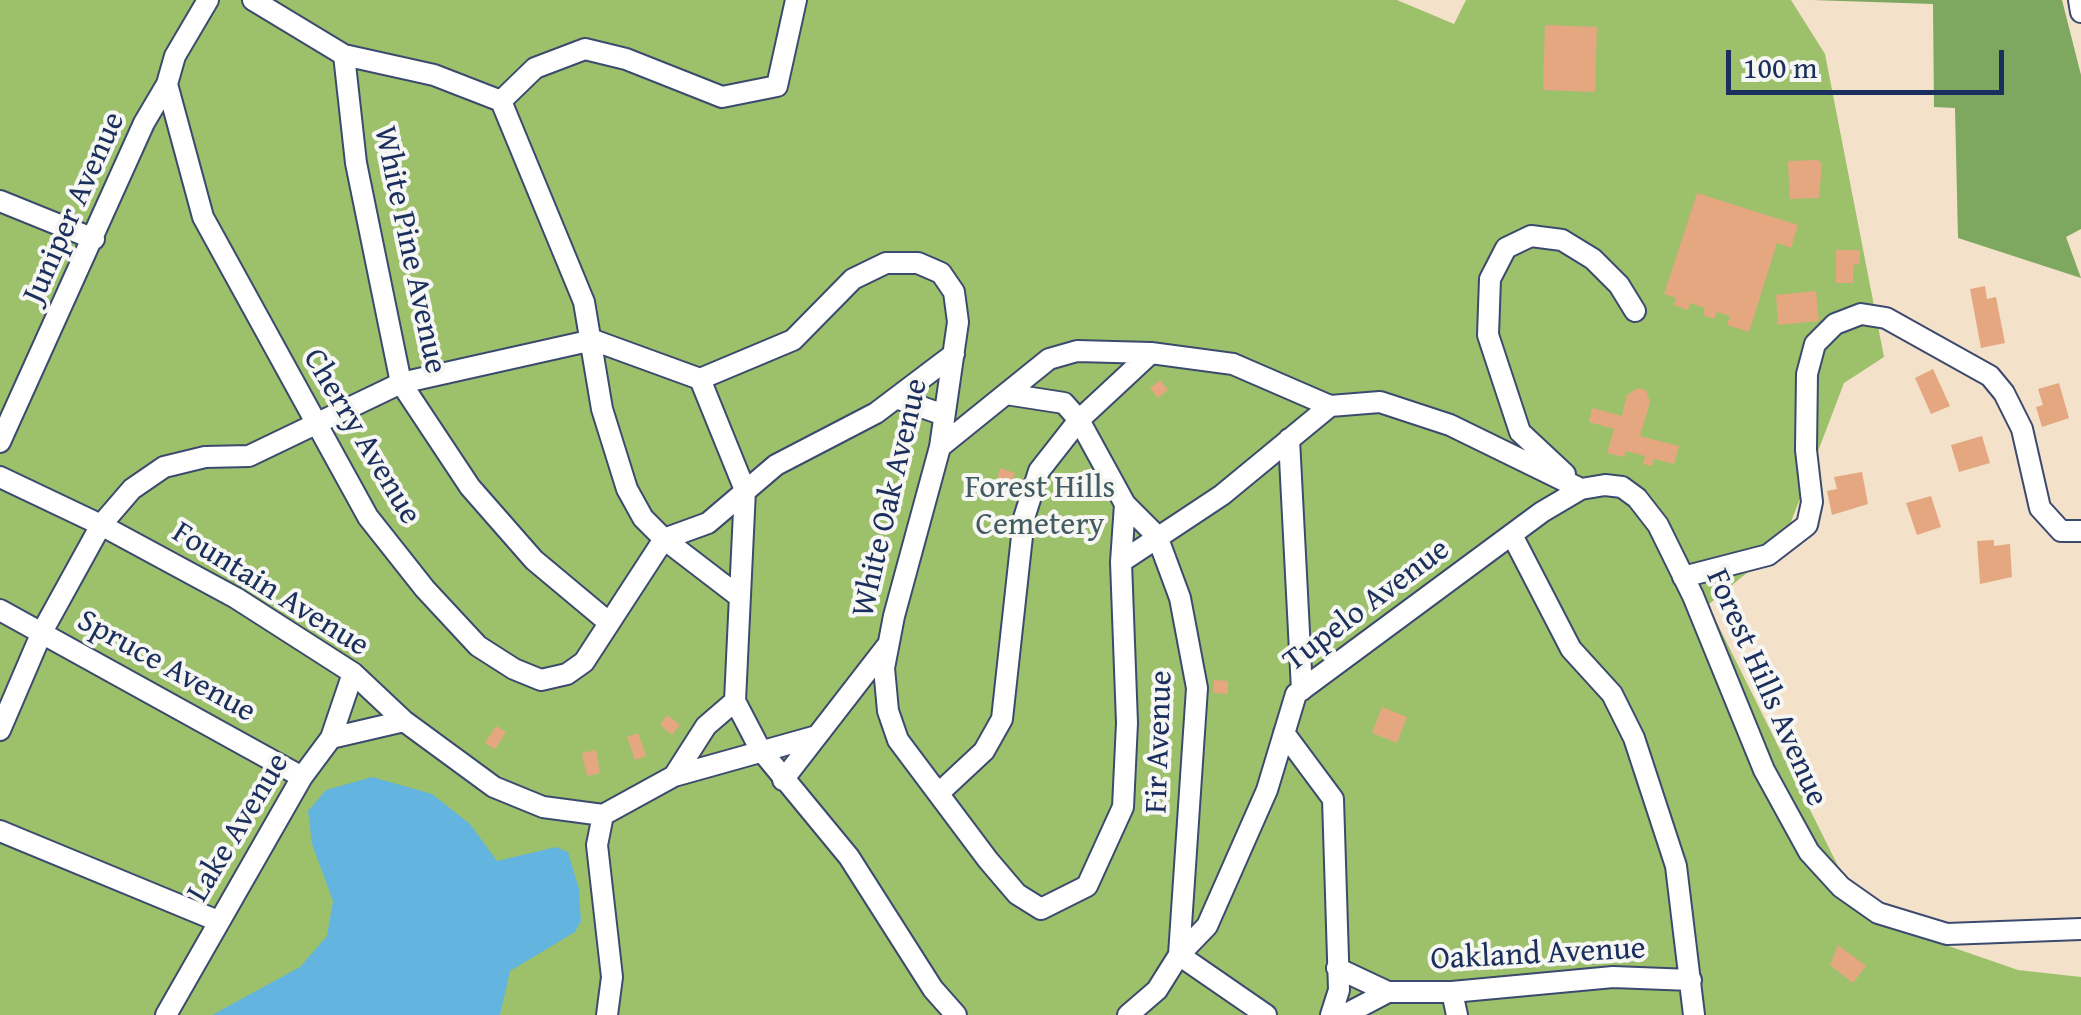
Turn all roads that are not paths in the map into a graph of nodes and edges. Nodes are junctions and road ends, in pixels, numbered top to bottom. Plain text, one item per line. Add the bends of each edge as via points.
1 (208, 0) edge
2 (254, 0) edge
3 (796, 0) edge
4 (2080, 0) edge
5 (2081, 12) edge
6 (344, 54) junction
7 (167, 84) junction
8 (502, 101) junction
9 (0, 201) edge
10 (94, 239) junction
11 (1635, 312) dead end
12 (593, 340) junction
13 (1151, 353) junction
14 (954, 354) junction
15 (700, 379) junction
16 (401, 383) junction
17 (1006, 394) junction
18 (896, 398) junction
19 (1330, 406) junction
20 (944, 416) junction
21 (1079, 420) junction
22 (318, 425) junction
23 (1289, 440) junction
24 (0, 442) edge
25 (940, 447) junction
26 (0, 476) edge
27 (1590, 488) junction
28 (744, 490) junction
29 (1125, 504) junction
30 (101, 525) junction
31 (2081, 531) edge
32 (1512, 535) junction
33 (1158, 536) junction
34 (664, 540) junction
35 (1120, 562) junction
36 (1683, 577) junction
37 (737, 595) junction
38 (0, 610) edge
39 (607, 622) junction
40 (42, 632) junction
41 (889, 642) junction
42 (353, 673) junction
43 (1302, 690) junction
44 (735, 701) junction
45 (404, 722) junction
46 (0, 730) edge
47 (1284, 733) junction
48 (817, 736) junction
49 (331, 738) junction
50 (760, 749) junction
51 (674, 776) junction
52 (302, 777) junction
53 (784, 780) junction
54 (939, 793) junction
55 (603, 815) junction
56 (0, 831) edge
57 (2081, 913) edge
58 (218, 922) junction
59 (2081, 929) edge
60 (2022, 930) junction
61 (1179, 955) junction
62 (1337, 968) junction
63 (1691, 980) junction
64 (1388, 992) junction
65 (1452, 992) junction
66 (166, 1015) edge
67 (606, 1015) edge
68 (956, 1015) edge
69 (1128, 1015) edge
70 (1266, 1015) edge
71 (1331, 1015) edge
72 (1344, 1015) edge
73 (1456, 1015) edge
74 (1694, 1015) edge

1 - 7 street, Juniper Avenue via 175,56
2 - 6 street
3 - 8 street via 777,86 722,96 585,49 535,68
4 - 5 street
6 - 8 street via 434,74
6 - 16 street, White Pine Avenue via 356,163
7 - 10 street, Juniper Avenue
7 - 22 street, Cherry Avenue via 202,217
8 - 12 street via 584,302
9 - 10 street
10 - 24 street, Juniper Avenue
11 - 27 street via 1619,285 1562,240 1532,236 1506,248 1490,278 1488,335 1520,432
12 - 15 street
12 - 16 street
12 - 34 street via 602,410 627,489
13 - 17 street via 1077,352 1049,359
13 - 19 street via 1233,364
13 - 21 street
14 - 15 street, White Oak Avenue via 954,292 941,274 918,263 886,263 853,279 794,340
14 - 18 street
14 - 20 street, White Oak Avenue
15 - 28 street
16 - 22 street
16 - 39 street, White Pine Avenue via 483,502 534,560
17 - 21 street via 1064,403
17 - 25 street
18 - 20 street
18 - 28 street
19 - 23 street
19 - 27 street, Forest Hills Avenue via 1380,402 1415,413
20 - 25 street, White Oak Avenue
21 - 29 street
21 - 54 street via 1039,471 1024,518 1002,719 984,750
22 - 30 street via 250,456 164,467
22 - 39 street, Cherry Avenue via 368,517 478,646 541,680 584,662
23 - 33 street
23 - 43 street
25 - 41 street, White Oak Avenue
26 - 30 street, Fountain Avenue
27 - 32 street, Tupelo Avenue
27 - 36 street, Forest Hills Avenue via 1622,487 1637,498
28 - 34 street via 708,523
28 - 37 street
29 - 33 street
29 - 35 street
30 - 40 street
30 - 42 street, Fountain Avenue via 236,598
31 - 36 street via 2062,531 2040,508 2022,429 1990,376 1886,318 1860,314 1835,324 1815,344 1806,374 1812,502 1807,525 1768,555
32 - 43 street, Tupelo Avenue
32 - 63 street via 1570,649 1612,694 1634,738 1676,866
33 - 35 street
33 - 61 street, Fir Avenue via 1180,598 1197,688
34 - 37 street
34 - 39 street
35 - 54 street via 1127,723 1123,808 1087,886 1042,909 1016,894
36 - 60 street, Forest Hills Avenue via 1764,770 1809,852 1841,888 1878,912 1947,934
37 - 44 street
38 - 40 street, Spruce Avenue
40 - 46 street
40 - 52 street, Spruce Avenue
41 - 48 street, White Oak Avenue
41 - 54 street, White Oak Avenue via 888,711 898,740
42 - 45 street, Fountain Avenue
42 - 49 street
43 - 47 street, Tupelo Avenue
44 - 50 street
44 - 51 street via 706,726
45 - 49 street, Lake Avenue
45 - 55 street, Fountain Avenue via 494,787 543,807
47 - 61 street, Tupelo Avenue via 1267,790 1208,926
47 - 62 street via 1333,799
48 - 50 street
48 - 53 street, White Oak Avenue
49 - 52 street, Lake Avenue
50 - 51 street
50 - 53 street
51 - 55 street
52 - 58 street, Lake Avenue
53 - 68 street via 849,857
55 - 67 street via 597,845 612,977
56 - 58 street
57 - 60 street, Forest Hills Avenue
58 - 66 street, Lake Avenue
59 - 60 street, Forest Hills Avenue
61 - 69 street, Tupelo Avenue via 1157,990
61 - 70 street
62 - 64 street, Oakland Avenue
62 - 71 street
63 - 65 street, Oakland Avenue via 1614,977
63 - 74 street
64 - 65 street, Oakland Avenue
64 - 72 street, Oakland Avenue
65 - 73 street

